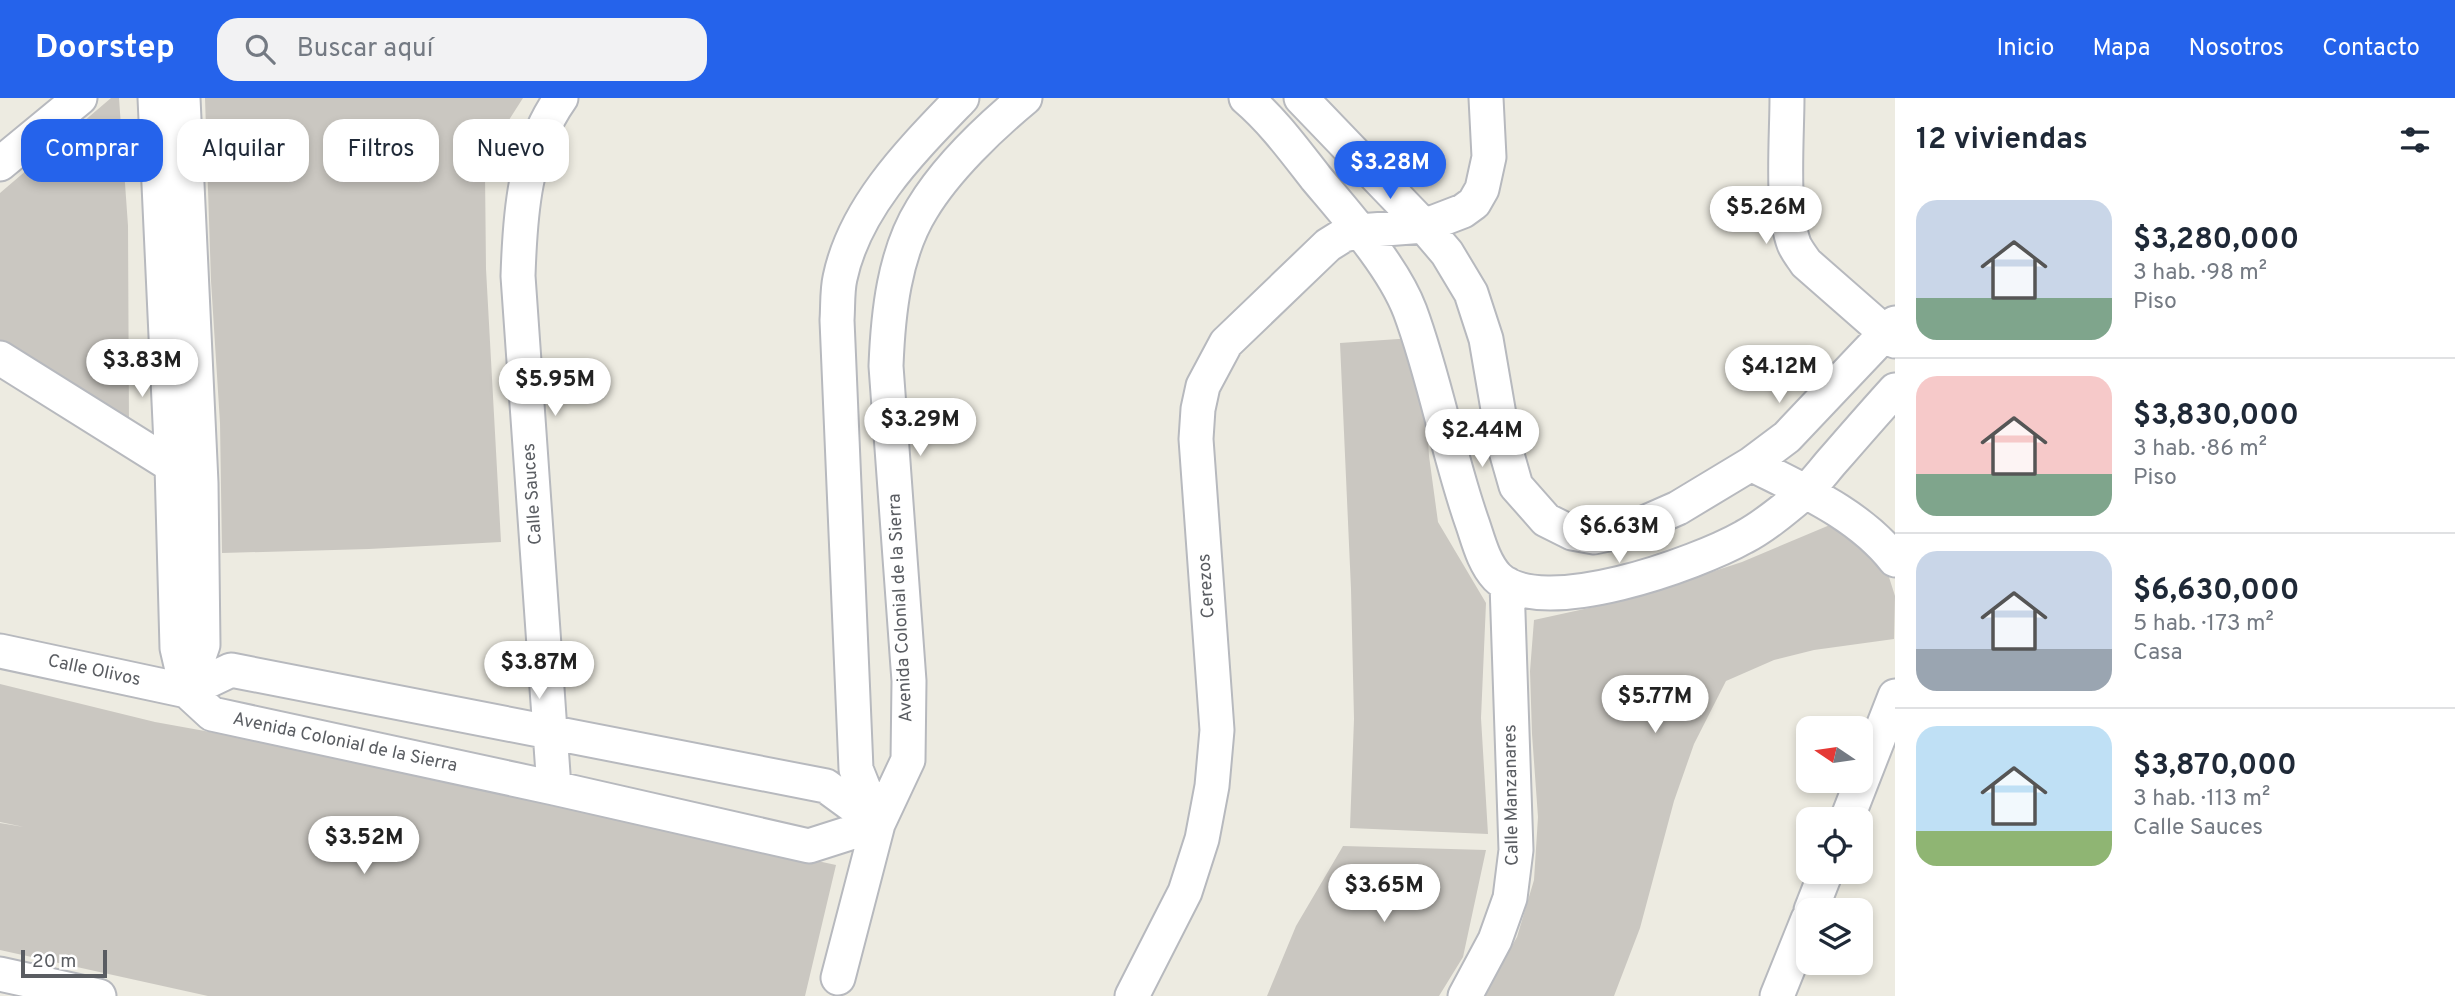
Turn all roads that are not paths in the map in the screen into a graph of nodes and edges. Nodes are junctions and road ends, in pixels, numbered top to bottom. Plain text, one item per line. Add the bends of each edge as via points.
1 (80, 98) edge
2 (155, 98) edge
3 (184, 98) edge
4 (561, 98) edge
5 (962, 98) edge
6 (1025, 98) edge
7 (1246, 98) edge
8 (1301, 98) edge
9 (1486, 98) edge
10 (1787, 98) edge
11 (0, 164) edge
12 (1424, 226) junction
13 (1359, 231) junction
14 (1891, 333) edge
15 (0, 358) edge
16 (1895, 390) edge
17 (1751, 464) junction
18 (172, 466) junction
19 (201, 483) junction
20 (1516, 486) junction
21 (1805, 492) junction
22 (1465, 503) junction
23 (1594, 537) junction
24 (1895, 560) edge
25 (1507, 584) junction
26 (1590, 590) junction
27 (0, 652) edge
28 (187, 691) junction
29 (1895, 696) edge
30 (550, 731) junction
31 (554, 788) junction
32 (1852, 807) edge
33 (878, 824) junction
34 (1796, 949) edge
35 (0, 974) edge
36 (838, 978) dead end
37 (99, 996) edge
38 (1132, 996) edge
39 (1465, 996) edge
40 (1777, 996) edge

1 - 11 street
2 - 18 street
3 - 19 street
4 - 30 street, Calle Sauces via 549,115 529,167 518,276
5 - 33 street via 874,201 853,238 840,278 837,320 855,756
6 - 33 street, Avenida Colonial de la Sierra via 958,163 922,209 894,285 886,366 909,681 908,760
7 - 13 street
8 - 12 street
9 - 12 street via 1489,157 1482,189 1463,211
10 - 14 street via 1787,203 1795,247 1806,263
12 - 13 street
12 - 20 street via 1471,293 1486,339
13 - 22 street via 1392,275 1410,310
13 - 38 street, Cerezos via 1328,245 1226,343 1203,387 1196,439 1217,730 1212,786 1185,892
14 - 17 street via 1787,437
15 - 18 street
16 - 21 street
17 - 21 street
17 - 23 street via 1678,509 1628,530
18 - 19 street
18 - 28 street via 177,648
19 - 28 street via 203,645
20 - 22 street
20 - 23 street via 1546,520 1572,533
21 - 24 street via 1846,514
21 - 26 street via 1745,537 1654,574
22 - 25 street via 1487,562
23 - 26 street
25 - 26 street via 1542,593
25 - 39 street, Calle Manzanares via 1516,850 1510,898 1495,940
27 - 28 street, Calle Olivos
28 - 30 street via 231,670
28 - 31 street, Avenida Colonial de la Sierra via 212,714
29 - 32 street
30 - 31 street, Calle Sauces
30 - 33 street via 826,786
31 - 33 street, Avenida Colonial de la Sierra via 809,846
33 - 36 street
34 - 40 street
35 - 37 street

